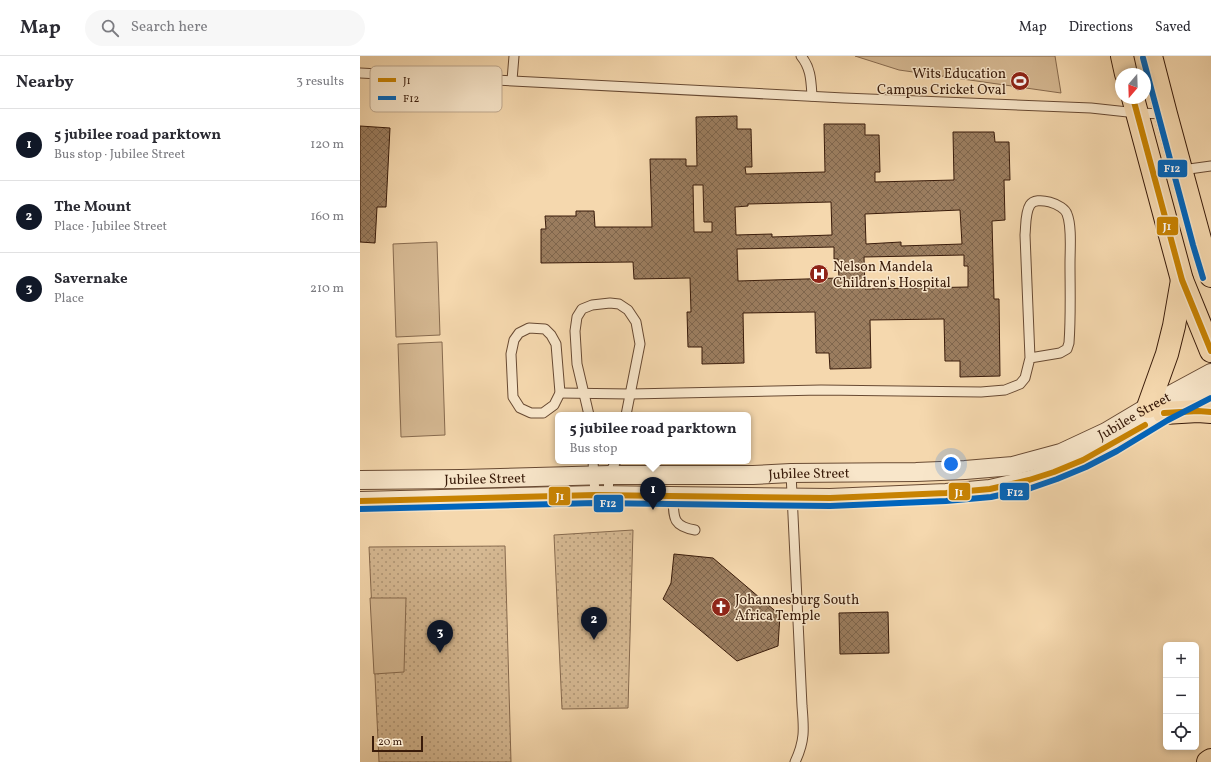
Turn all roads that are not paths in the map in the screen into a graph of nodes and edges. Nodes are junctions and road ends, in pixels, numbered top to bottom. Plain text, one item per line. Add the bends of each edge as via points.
1 (514, 56) edge
2 (801, 56) edge
3 (1122, 56) edge
4 (1151, 56) edge
5 (1125, 68) edge
6 (360, 73) edge
7 (370, 73) edge
8 (502, 80) edge
9 (512, 80) junction
10 (812, 96) junction
11 (1135, 105) edge
12 (1166, 114) junction
13 (1210, 165) edge
14 (1182, 170) junction
15 (1154, 172) junction
16 (1211, 276) edge
17 (1182, 280) junction
18 (1211, 351) edge
19 (1030, 358) junction
20 (1211, 373) edge
21 (1211, 389) edge
22 (560, 393) junction
23 (585, 393) junction
24 (630, 394) junction
25 (1156, 410) junction
26 (588, 412) edge
27 (627, 412) edge
28 (1211, 412) edge
29 (1109, 438) junction
30 (603, 468) edge
31 (791, 473) junction
32 (360, 480) edge
33 (602, 496) junction
34 (673, 496) junction
35 (793, 498) junction
36 (360, 501) edge
37 (695, 530) dead end
38 (1211, 760) edge
39 (795, 762) edge
40 (1208, 762) edge

1 - 9 lane
2 - 10 lane via 810,74
3 - 5 main road
4 - 12 main road
6 - 7 lane
8 - 9 lane
9 - 10 lane
10 - 11 lane via 1091,108
11 - 12 lane
11 - 15 main road
12 - 14 main road
13 - 14 lane
14 - 15 lane
14 - 16 main road
15 - 17 main road
17 - 18 main road
17 - 25 main road
19 - 19 lane via 1026,215 1032,202 1047,201 1060,206 1067,213 1070,270 1069,343 1060,353
19 - 24 lane via 1025,378 1020,384 1005,390
20 - 25 street, Jubilee Street
21 - 25 street, Jubilee Street
22 - 22 lane via 556,344 551,335 545,329 529,328 519,333 514,340 511,354 513,397 520,408 531,413 543,413 554,405
22 - 23 lane
23 - 24 lane
23 - 24 lane via 577,364 575,331 578,317 582,309 592,304 610,303 619,304 628,310 636,322 640,344
23 - 26 lane
24 - 27 lane
25 - 28 main road
25 - 29 street, Jubilee Street
29 - 31 street, Jubilee Street via 1014,466 966,470
29 - 35 street, Jubilee Street via 1082,460 1029,480 990,489 838,498
30 - 31 street, Jubilee Street via 753,475
30 - 32 street, Jubilee Street via 461,479
30 - 33 lane
30 - 33 lane
31 - 35 lane
33 - 34 street, Jubilee Street
33 - 36 street, Jubilee Street
34 - 35 street, Jubilee Street
34 - 37 lane via 677,523
35 - 39 lane via 804,733
38 - 40 main road

